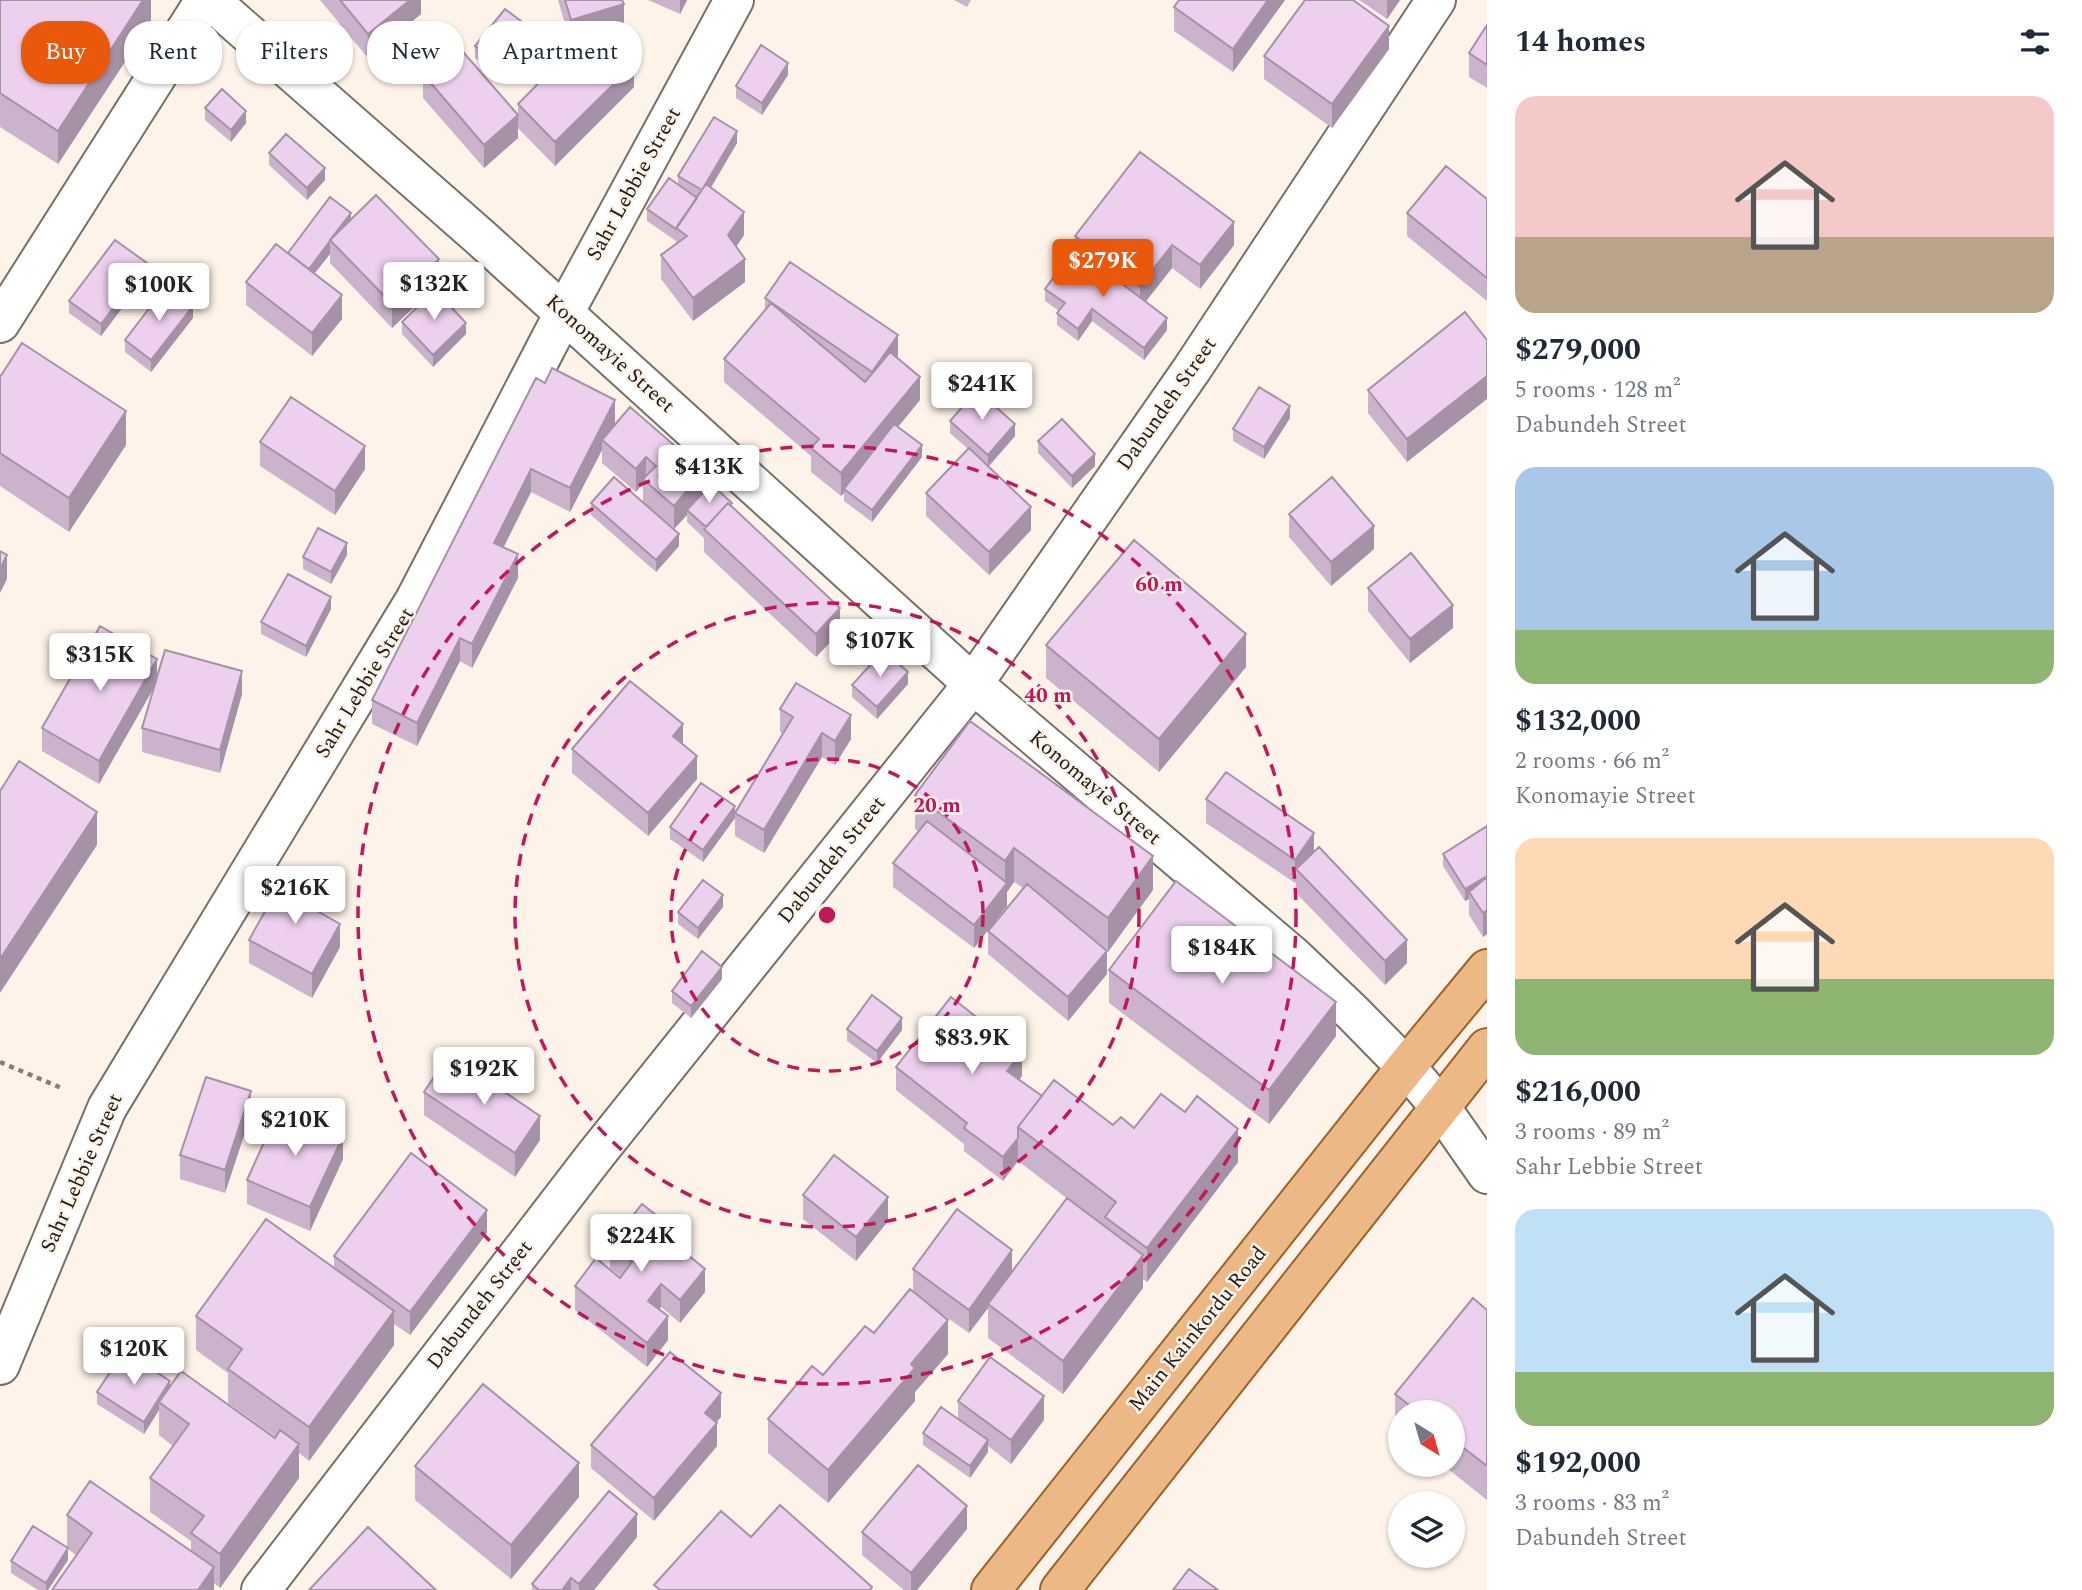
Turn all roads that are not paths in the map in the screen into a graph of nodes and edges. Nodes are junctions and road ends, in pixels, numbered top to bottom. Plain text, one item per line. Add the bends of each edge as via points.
1 (208, 0) edge
2 (734, 0) edge
3 (1436, 0) edge
4 (564, 313) junction
5 (0, 323) edge
6 (973, 684) junction
7 (1487, 969) edge
8 (1487, 1048) edge
9 (1406, 1067) junction
10 (1441, 1108) junction
11 (1487, 1174) edge
12 (0, 1365) edge
13 (261, 1590) edge
14 (991, 1590) edge
15 (1060, 1590) edge

1 - 4 street, Konomayie Street
1 - 5 street
2 - 4 street, Sahr Lebbie Street
3 - 6 street, Dabundeh Street via 1192,369
4 - 6 street, Konomayie Street
4 - 12 street, Sahr Lebbie Street via 415,600 107,1108
6 - 9 street, Konomayie Street via 1293,956
6 - 13 street, Dabundeh Street via 594,1157
7 - 9 main road, Main Kainkordu Road
8 - 10 main road
9 - 10 street, Konomayie Street
9 - 14 main road, Main Kainkordu Road
10 - 11 street, Konomayie Street
10 - 15 main road

